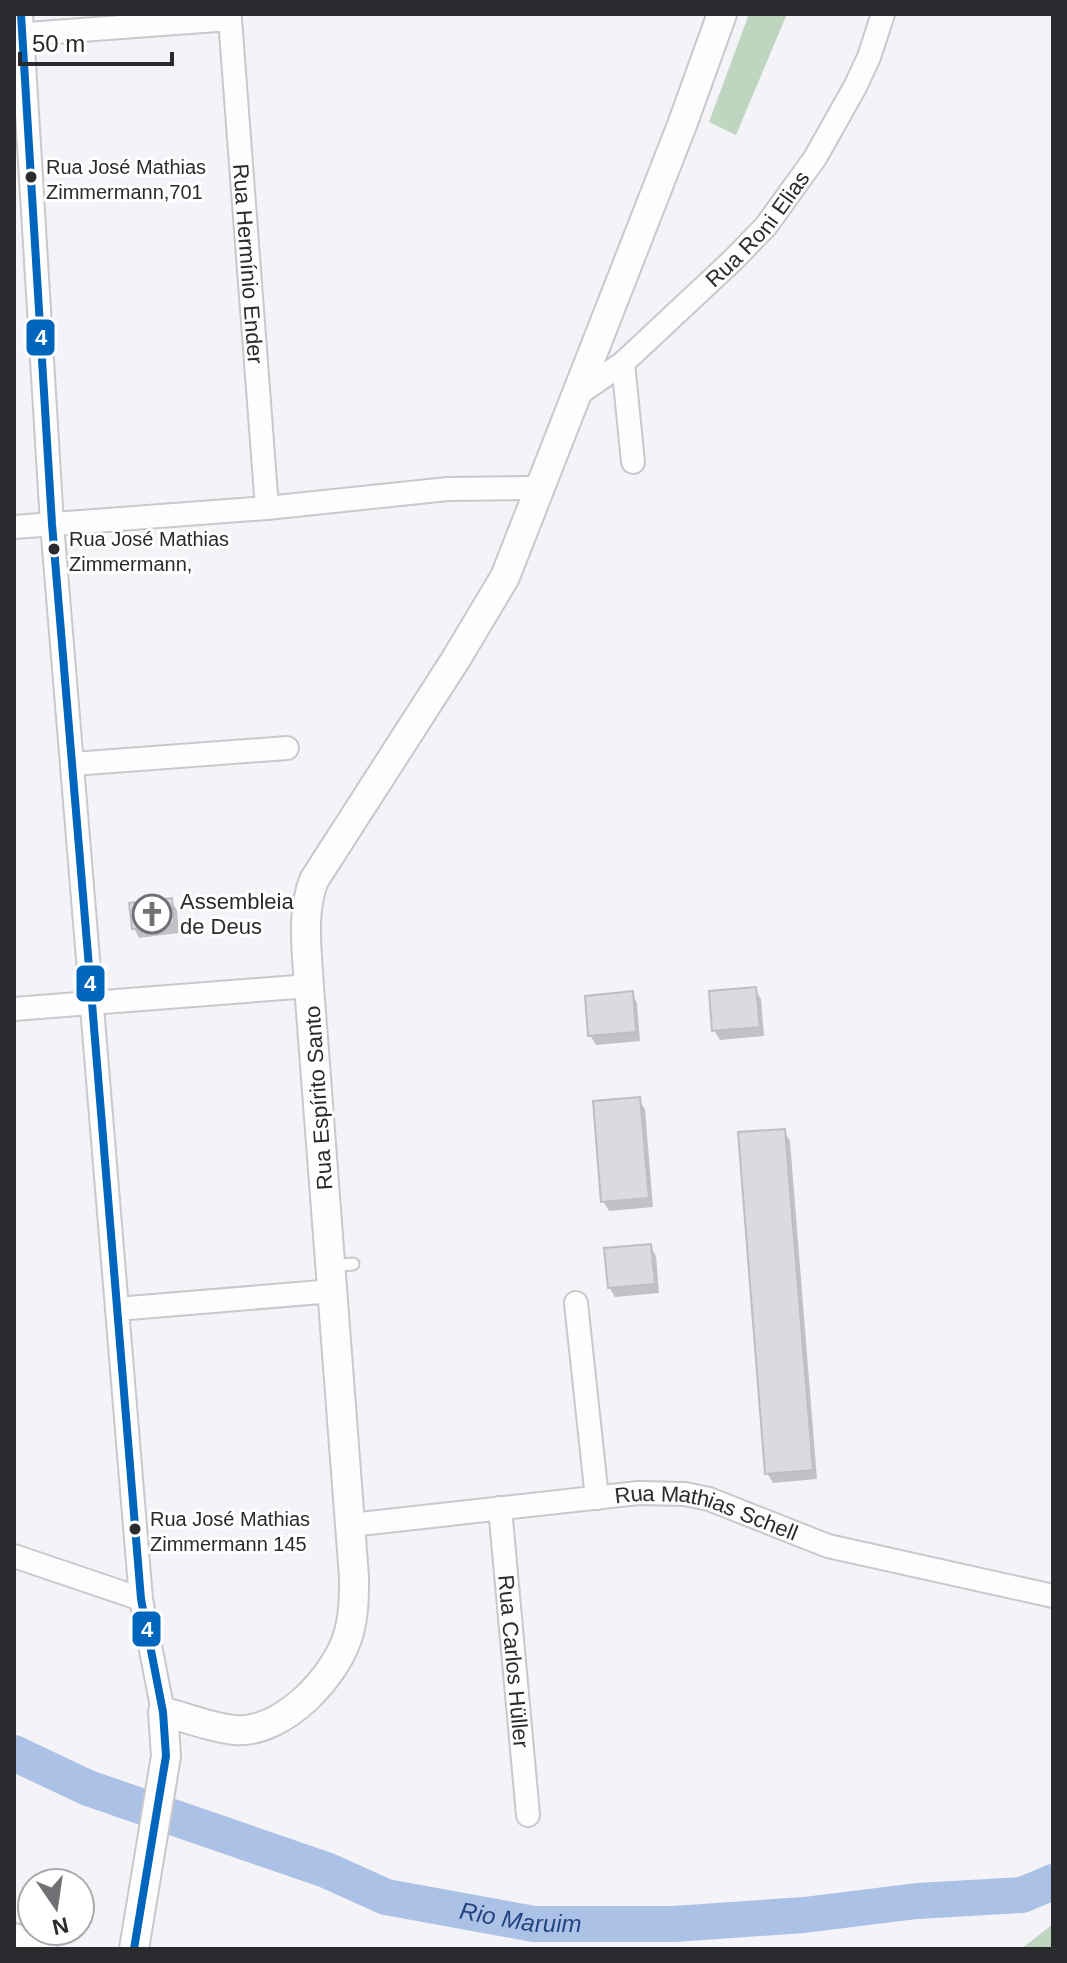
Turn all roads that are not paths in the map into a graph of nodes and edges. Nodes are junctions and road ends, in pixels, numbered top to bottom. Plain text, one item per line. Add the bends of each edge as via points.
1 (722, 14) edge
2 (883, 14) edge
3 (19, 28) edge
4 (623, 363) junction
5 (574, 397) junction
6 (633, 462) dead end
7 (538, 488) junction
8 (267, 508) junction
9 (52, 524) junction
10 (14, 527) edge
11 (287, 748) dead end
12 (73, 764) junction
13 (309, 986) junction
14 (92, 1003) junction
15 (14, 1009) edge
16 (339, 1274) junction
17 (576, 1303) dead end
18 (117, 1309) junction
19 (597, 1498) junction
20 (500, 1508) junction
21 (351, 1525) junction
22 (14, 1556) edge
23 (1053, 1596) edge
24 (141, 1599) junction
25 (163, 1712) junction
26 (528, 1815) dead end
27 (14, 1938) edge
28 (42, 1949) edge
29 (134, 1949) edge

1 - 5 street, Rua Espírito Santo
2 - 4 street, Rua Roni Elias via 855,87 791,194 733,260
3 - 8 street, Rua Hermínio Ender via 230,19
3 - 9 street
4 - 5 street, Rua Roni Elias
4 - 6 street
5 - 7 street, Rua Espírito Santo
7 - 8 street via 448,489
7 - 13 street, Rua Espírito Santo via 497,593 314,880 306,909
8 - 9 street
9 - 10 street
9 - 12 street
11 - 12 street
12 - 14 street
13 - 14 street
13 - 16 street, Rua Espírito Santo
14 - 15 street
14 - 18 street
16 - 18 street
16 - 21 street, Rua Espírito Santo
17 - 19 street
18 - 24 street
19 - 20 street, Rua Mathias Schell
19 - 23 street, Rua Mathias Schell via 660,1492 709,1499 828,1546
20 - 21 street, Rua Mathias Schell
20 - 26 street, Rua Carlos Hüller
21 - 25 street, Rua Espírito Santo via 349,1633 313,1693 276,1720 246,1729
22 - 24 street
24 - 25 street
25 - 29 street via 166,1756
27 - 28 street

